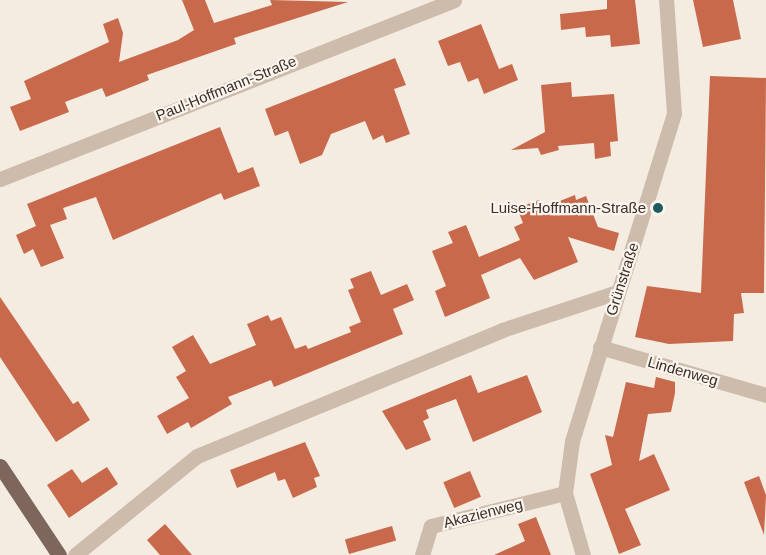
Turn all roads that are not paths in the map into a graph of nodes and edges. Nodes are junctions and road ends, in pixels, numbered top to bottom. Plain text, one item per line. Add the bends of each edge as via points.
1 (454, 0) edge
2 (666, 0) edge
3 (0, 178) edge
4 (617, 292) junction
5 (600, 347) junction
6 (766, 395) edge
7 (0, 466) edge
8 (565, 493) junction
9 (59, 555) edge
10 (75, 555) edge
11 (422, 555) edge
12 (583, 555) edge

1 - 3 street, Paul-Hoffmann-Straße
2 - 4 street, Grünstraße via 677,96
4 - 5 street, Grünstraße
4 - 10 street via 502,330 197,456
5 - 6 street, Lindenweg
5 - 8 street, Grünstraße via 572,441
7 - 9 main road
8 - 11 street, Akazienweg via 431,526
8 - 12 street, Grünstraße

